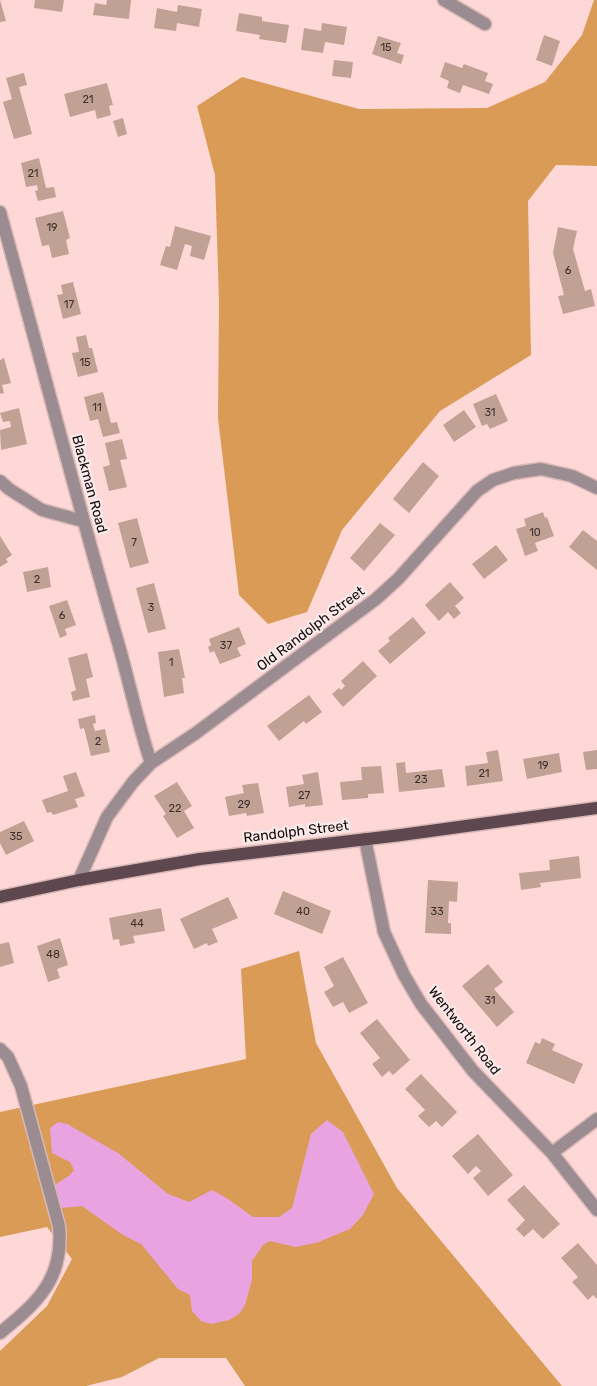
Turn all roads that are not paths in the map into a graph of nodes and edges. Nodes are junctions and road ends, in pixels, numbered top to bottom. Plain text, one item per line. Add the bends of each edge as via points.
1 (444, 0) edge
2 (486, 24) dead end
3 (0, 212) edge
4 (0, 481) edge
5 (597, 488) edge
6 (83, 522) junction
7 (150, 763) junction
8 (597, 808) edge
9 (364, 839) junction
10 (79, 880) junction
11 (0, 897) edge
12 (0, 1049) edge
13 (597, 1119) edge
14 (552, 1153) junction
15 (597, 1210) edge
16 (0, 1334) edge

1 - 2 street
3 - 6 street, Blackman Road
4 - 6 street via 42,510
5 - 7 street, Old Randolph Street via 572,476 541,469 494,480 477,491 376,599 196,733
6 - 7 street, Blackman Road
7 - 10 street, Old Randolph Street via 107,817
8 - 9 main road, Randolph Street
9 - 10 main road, Randolph Street via 200,859
9 - 14 street, Wentworth Road via 384,932 420,1004 473,1071
10 - 11 main road, Randolph Street
12 - 16 street via 8,1057 21,1086 59,1226 60,1241 58,1263 46,1288 34,1304
13 - 14 street
14 - 15 street, Wentworth Road

